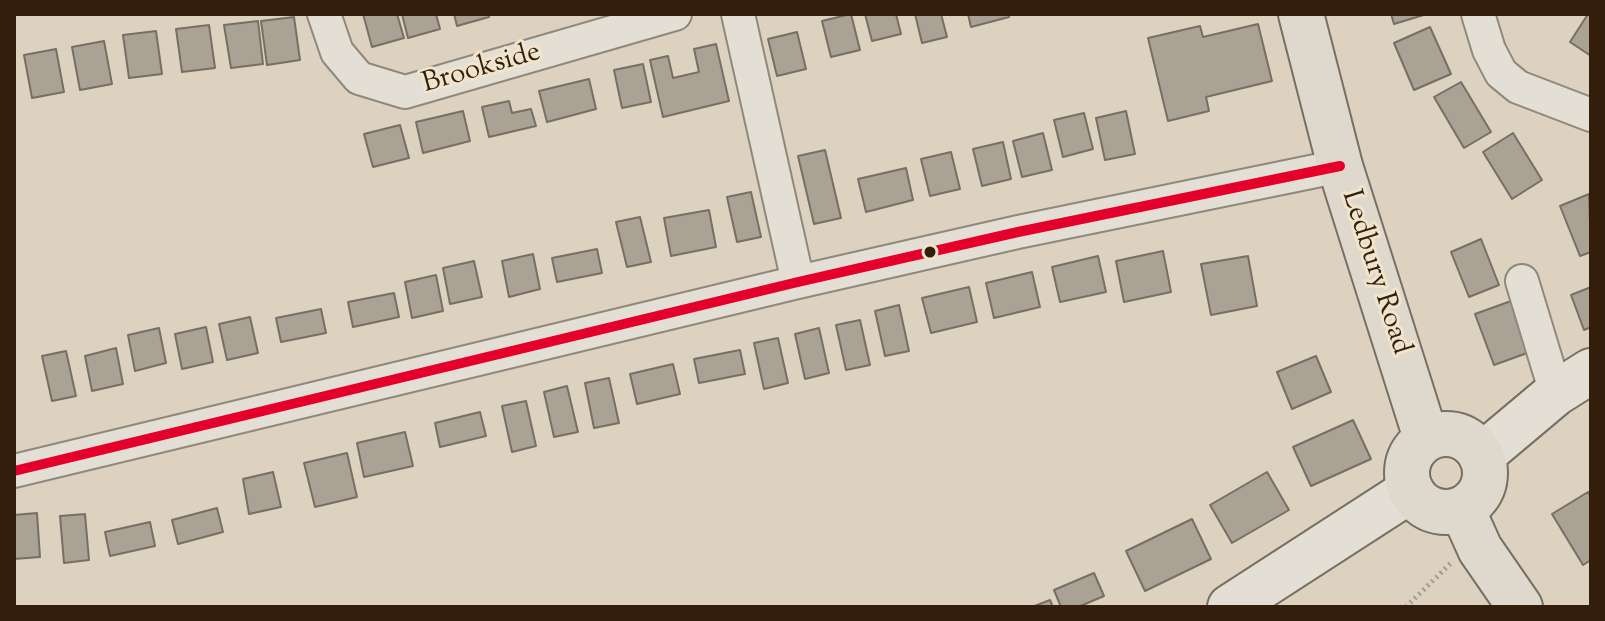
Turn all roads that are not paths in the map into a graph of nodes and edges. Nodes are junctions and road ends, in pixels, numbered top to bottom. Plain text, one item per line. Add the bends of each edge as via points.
1 (324, 14) edge
2 (675, 14) edge
3 (738, 14) edge
4 (1301, 14) edge
5 (1478, 14) edge
6 (1591, 115) edge
7 (1340, 166) junction
8 (1522, 281) dead end
9 (798, 282) junction
10 (1574, 382) edge
11 (1426, 438) junction
12 (1481, 456) junction
13 (14, 471) edge
14 (1411, 490) junction
15 (1462, 509) junction
16 (1230, 607) edge
17 (1520, 607) edge

1 - 2 street, Brookside via 337,52 359,78 405,92
3 - 9 street
4 - 7 highway, Ledbury Road
5 - 6 street via 1501,73 1518,87
7 - 9 street
7 - 11 highway, Ledbury Road
8 - 10 street
9 - 13 street
10 - 12 street
11 - 12 highway via 1456,435
11 - 14 highway via 1409,461
12 - 15 highway via 1483,485
14 - 15 highway via 1427,508 1449,513
14 - 16 street
15 - 17 highway via 1480,549

